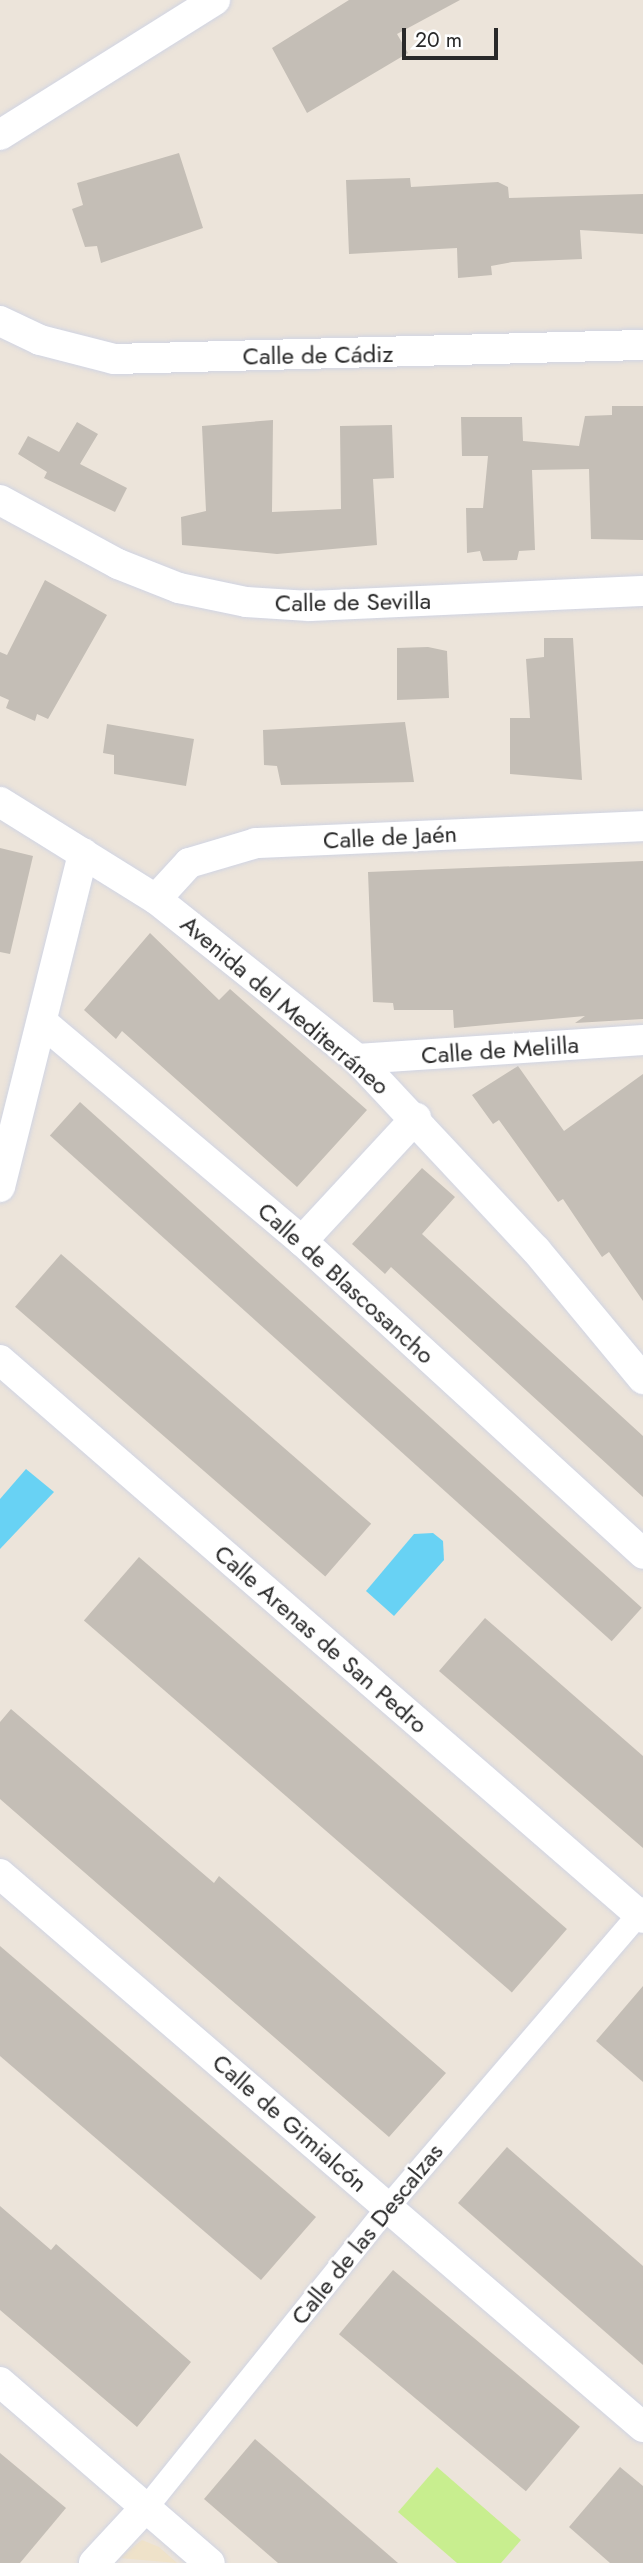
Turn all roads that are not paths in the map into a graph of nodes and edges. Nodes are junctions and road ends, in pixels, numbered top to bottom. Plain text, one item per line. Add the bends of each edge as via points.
1 (215, 0) edge
2 (0, 135) edge
3 (0, 321) edge
4 (643, 345) edge
5 (0, 500) edge
6 (643, 591) edge
7 (0, 802) edge
8 (643, 826) edge
9 (83, 853) junction
10 (156, 899) junction
11 (42, 1022) junction
12 (643, 1040) edge
13 (357, 1059) junction
14 (416, 1118) junction
15 (0, 1187) edge
16 (303, 1241) junction
17 (0, 1360) edge
18 (643, 1379) edge
19 (643, 1554) edge
20 (0, 1874) edge
21 (641, 1913) edge
22 (388, 2207) junction
23 (0, 2382) edge
24 (643, 2427) edge
25 (146, 2507) junction
26 (94, 2563) edge
27 (211, 2563) edge

1 - 2 street
3 - 4 street, Calle de Cádiz via 40,340 114,359
5 - 6 street, Calle de Sevilla via 118,564 179,588 246,602 309,607
7 - 9 street, Avenida del Mediterráneo
8 - 10 street, Calle de Jaén via 256,843 189,863
9 - 10 street, Avenida del Mediterráneo
9 - 11 street
10 - 13 street, Avenida del Mediterráneo
11 - 15 street
11 - 16 street, Calle de Blascosancho
12 - 13 street, Calle de Melilla
13 - 14 street, Avenida del Mediterráneo
14 - 16 street
14 - 18 street, Avenida del Mediterráneo
16 - 19 street, Calle de Blascosancho
17 - 21 street, Calle Arenas de San Pedro
20 - 22 street, Calle de Gimialcón
21 - 22 street, Calle de las Descalzas
22 - 24 street, Calle de Gimialcón
22 - 25 street, Calle de las Descalzas
23 - 25 street
25 - 26 street, Calle de las Descalzas
25 - 27 street

